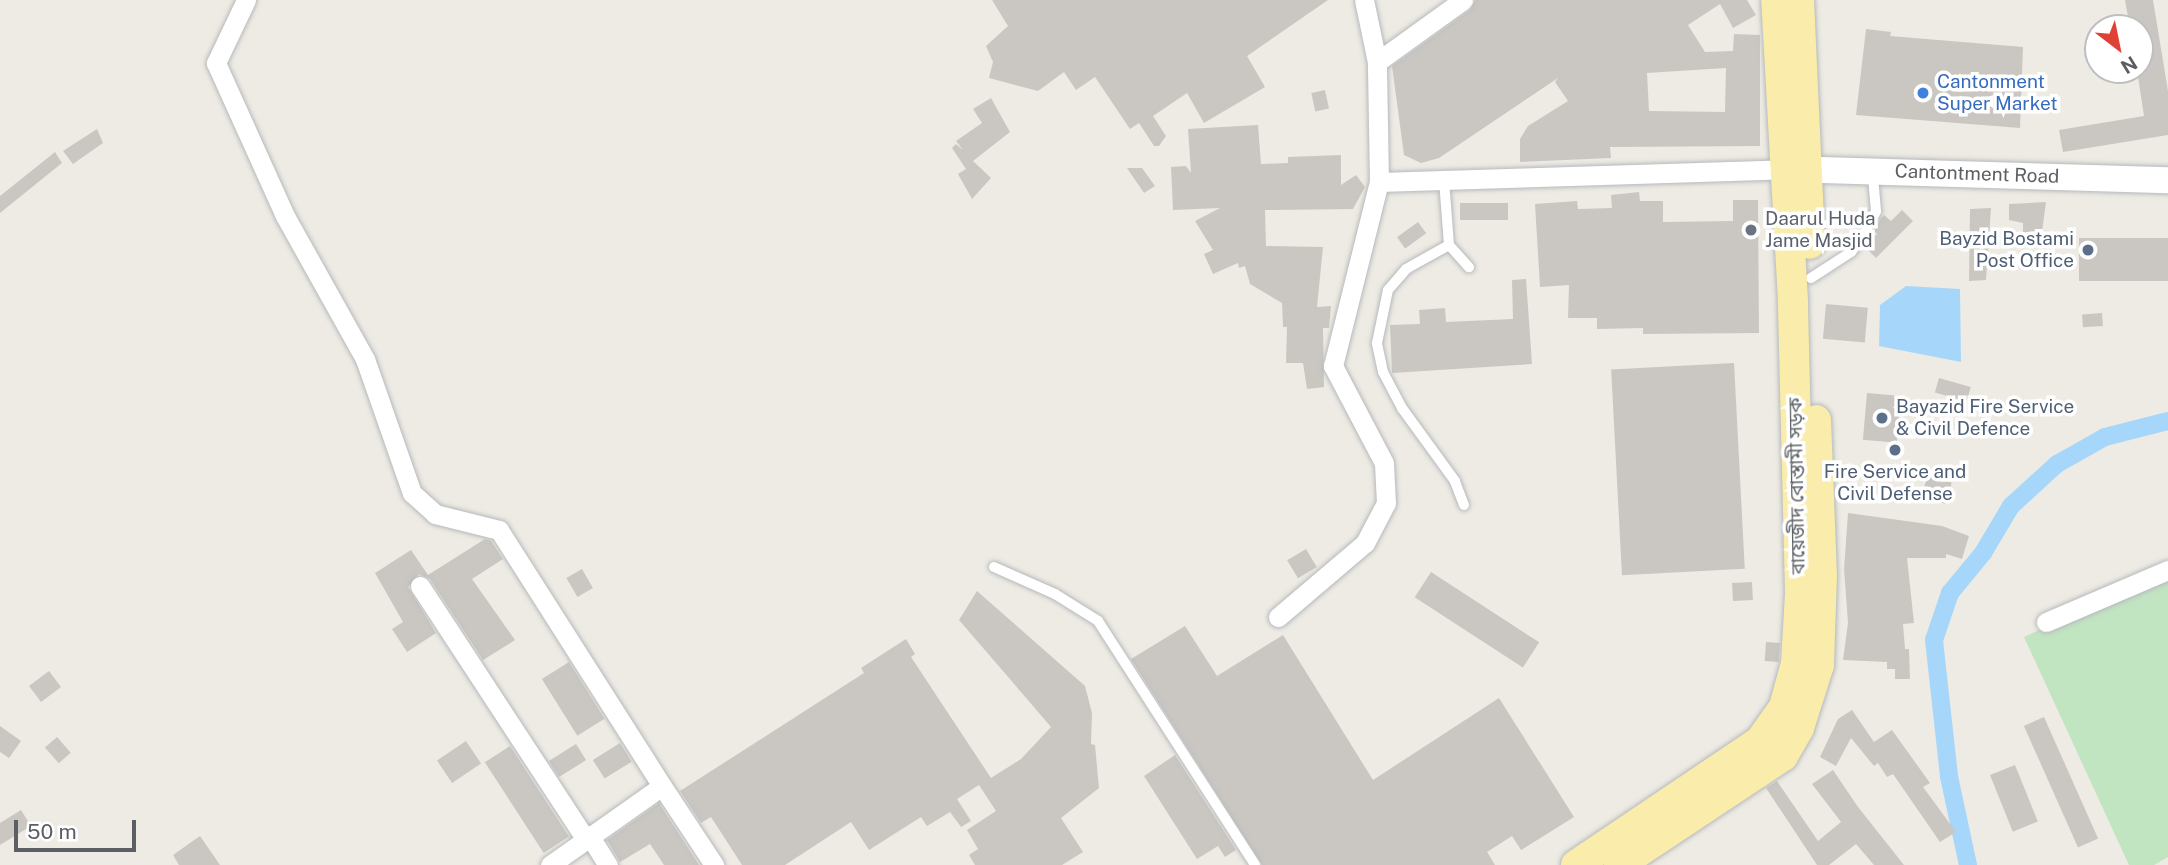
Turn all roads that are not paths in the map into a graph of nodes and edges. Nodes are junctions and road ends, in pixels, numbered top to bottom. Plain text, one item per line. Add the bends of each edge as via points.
1 (246, 0) edge
2 (1364, 0) edge
3 (1463, 0) edge
4 (1776, 0) edge
5 (1799, 0) edge
6 (1377, 62) junction
7 (1797, 169) junction
8 (1871, 170) junction
9 (1444, 179) junction
10 (2168, 180) edge
11 (1378, 181) junction
12 (1449, 245) junction
13 (1469, 267) dead end
14 (1811, 278) junction
15 (1464, 505) dead end
16 (994, 567) dead end
17 (2168, 570) edge
18 (420, 586) dead end
19 (1278, 617) dead end
20 (2046, 621) dead end
21 (662, 786) junction
22 (587, 837) junction
23 (550, 865) edge
24 (608, 865) edge
25 (714, 865) edge
26 (1255, 865) edge
27 (1576, 865) edge
28 (1619, 865) edge

1 - 21 street via 216,63 285,216 365,359 412,493 435,514 499,530
2 - 6 street
3 - 6 street
4 - 7 main road, বায়েজীদ বোস্তামী সড়ক
5 - 7 main road, বায়েজীদ বোস্তামী সড়ক
6 - 11 street
7 - 8 street, Cantontment Road
7 - 9 street
7 - 14 main road, বায়েজীদ বোস্তামী সড়ক
7 - 27 main road, বায়েজীদ বোস্তামী সড়ক via 1800,593 1796,663 1784,707 1760,741 1722,770
8 - 10 street, Cantontment Road
8 - 14 lane via 1876,211 1852,251
9 - 11 street
9 - 12 lane
11 - 19 street via 1333,366 1384,463 1386,503 1365,543
12 - 13 lane
12 - 15 lane via 1406,269 1388,290 1377,343 1383,372 1455,481
14 - 28 main road, বায়েজীদ বোস্তামী সড়ক via 1822,576 1819,665 1799,728 1783,756
16 - 26 lane via 1055,594 1098,621
17 - 20 street
18 - 22 street
21 - 22 street
21 - 25 street
22 - 23 street
22 - 24 street

